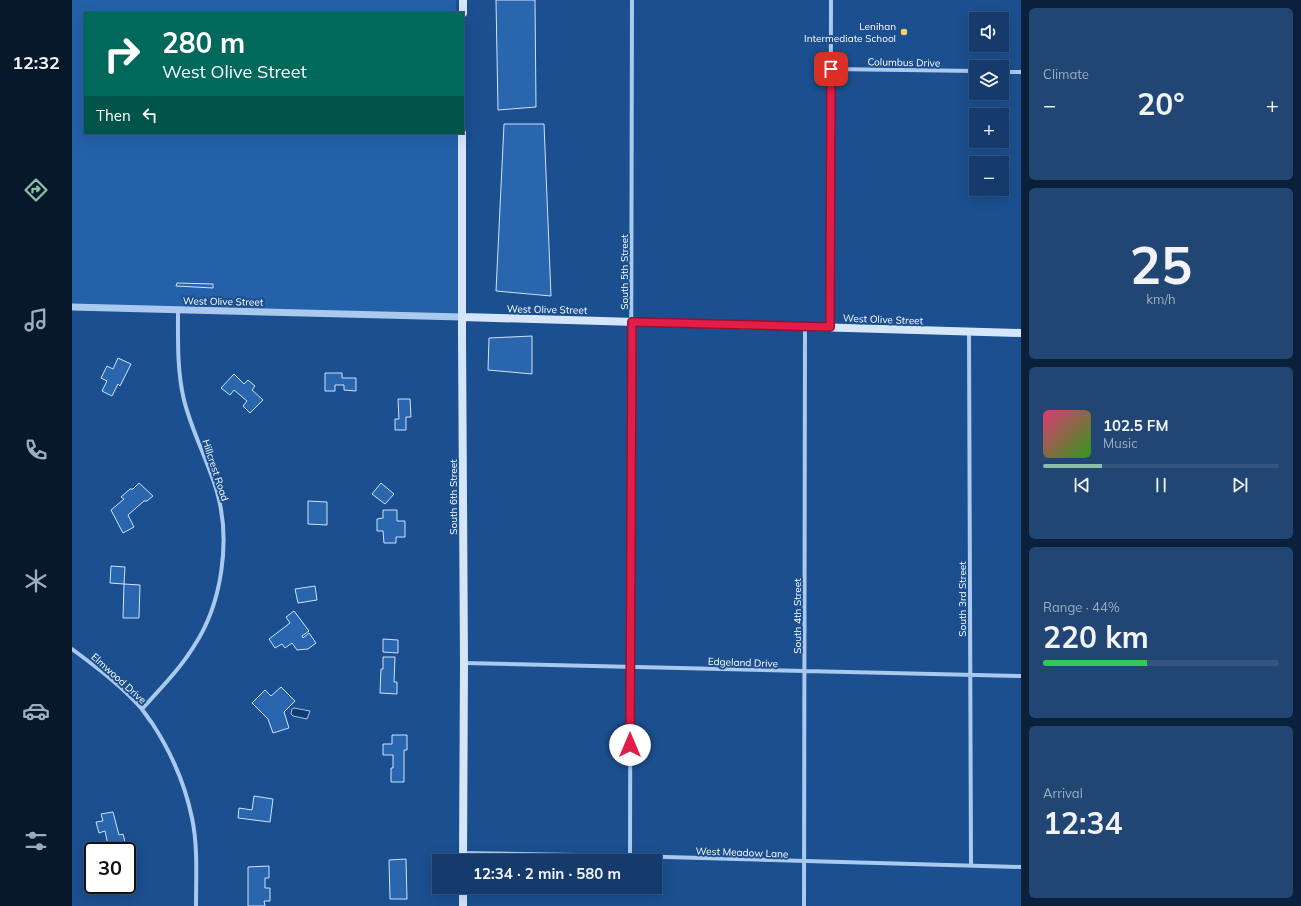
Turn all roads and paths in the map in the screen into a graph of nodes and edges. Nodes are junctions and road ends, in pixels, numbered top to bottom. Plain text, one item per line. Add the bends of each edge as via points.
1 (463, 0) edge
2 (632, 0) edge
3 (831, 0) edge
4 (463, 12) edge
5 (831, 69) junction
6 (969, 71) edge
7 (1009, 72) edge
8 (1021, 72) edge
9 (462, 134) edge
10 (72, 307) edge
11 (178, 310) junction
12 (462, 317) junction
13 (632, 322) junction
14 (805, 326) junction
15 (830, 327) junction
16 (969, 331) junction
17 (1021, 333) edge
18 (72, 649) edge
19 (464, 663) junction
20 (631, 666) junction
21 (805, 672) junction
22 (970, 675) junction
23 (1021, 676) edge
24 (142, 709) junction
25 (463, 854) edge
26 (630, 854) edge
27 (662, 857) edge
28 (805, 862) junction
29 (971, 866) junction
30 (1021, 867) edge
31 (463, 894) edge
32 (196, 906) edge
33 (463, 906) edge
34 (804, 906) edge

1 - 4 main road
2 - 13 street, South 5th Street
3 - 5 street
5 - 6 street, Columbus Drive
5 - 15 street
7 - 8 street
9 - 12 main road, South 6th Street
10 - 11 street, West Olive Street
11 - 12 street, West Olive Street
11 - 24 street, Hillcrest Road via 180,381 184,402 217,492 223,542 220,580 206,625 195,646 176,672
12 - 13 main road, West Olive Street
12 - 19 main road, South 6th Street
13 - 14 main road, West Olive Street
13 - 20 street, South 5th Street
14 - 15 main road, West Olive Street
14 - 21 street, South 4th Street
15 - 16 main road, West Olive Street
16 - 17 main road, West Olive Street
16 - 22 street, South 3rd Street
18 - 24 street, Elmwood Drive via 102,671
19 - 20 street, Edgeland Drive
19 - 25 main road, South 6th Street
20 - 21 street, Edgeland Drive
20 - 26 street, South 5th Street
21 - 22 street, Edgeland Drive
21 - 28 street, South 4th Street
22 - 23 street, Edgeland Drive
22 - 29 street, South 3rd Street
24 - 32 street, Elmwood Drive via 163,740 184,788 192,819
27 - 28 street, West Meadow Lane
28 - 29 street, West Meadow Lane
28 - 34 street, South 4th Street
29 - 30 street, West Meadow Lane
31 - 33 main road

